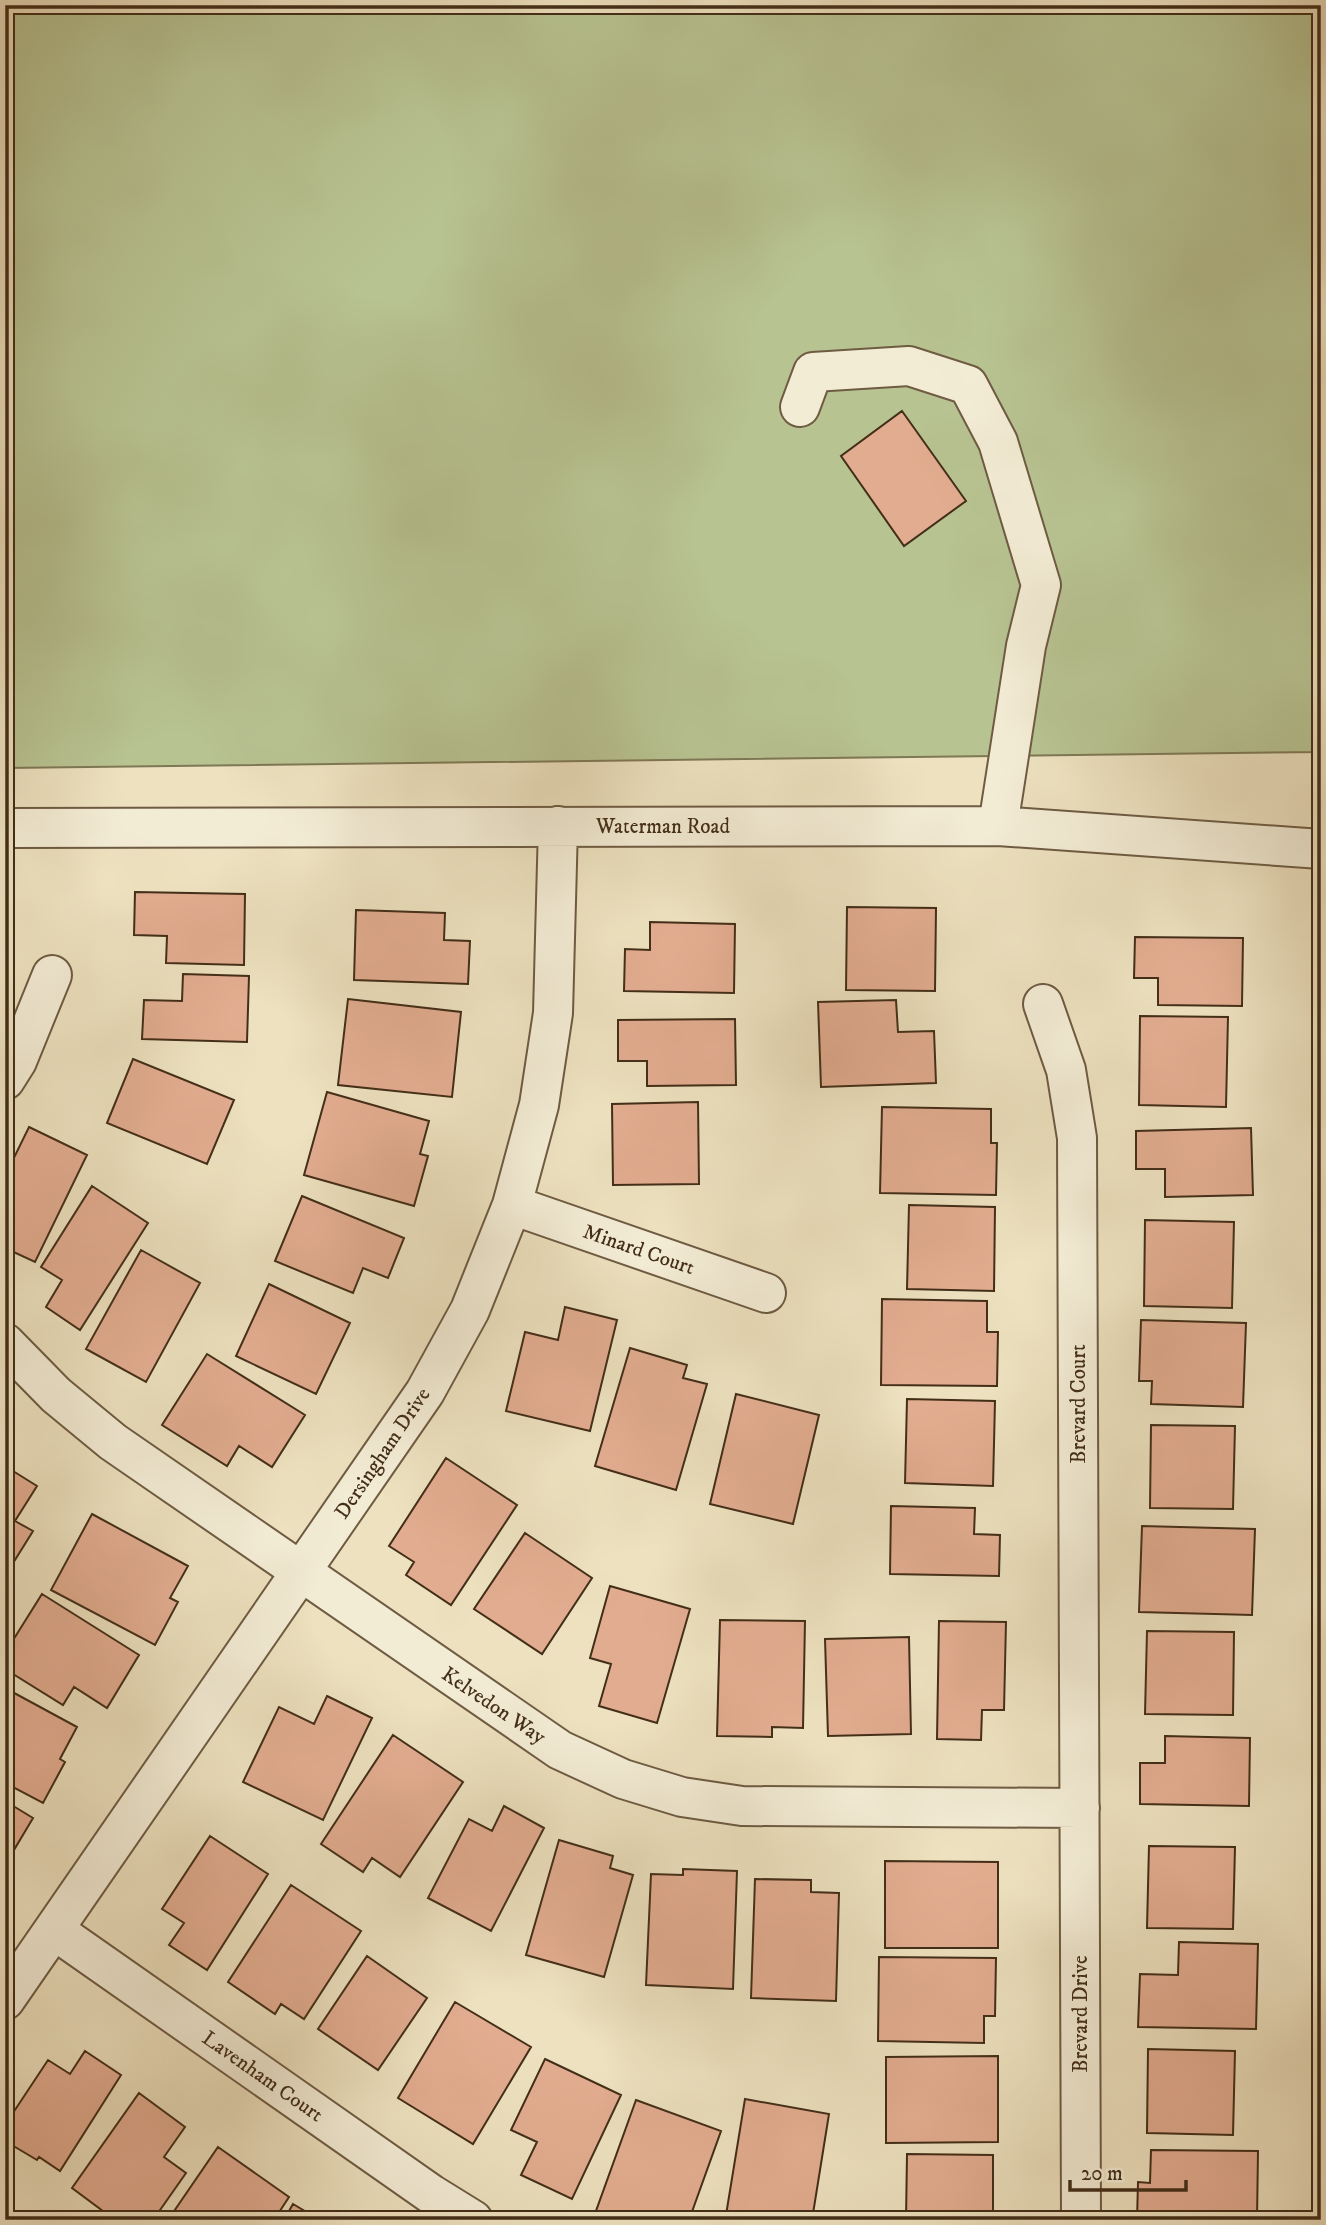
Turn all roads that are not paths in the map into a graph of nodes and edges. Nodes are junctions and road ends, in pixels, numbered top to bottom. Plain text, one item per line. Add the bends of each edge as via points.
1 (800, 407) dead end
2 (558, 826) junction
3 (998, 826) junction
4 (5, 828) edge
5 (1321, 849) edge
6 (52, 975) dead end
7 (1043, 1004) dead end
8 (5, 1080) edge
9 (512, 1205) junction
10 (766, 1293) dead end
11 (5, 1343) edge
12 (302, 1572) junction
13 (1080, 1808) junction
14 (54, 1930) junction
15 (5, 2000) edge
16 (473, 2220) edge
17 (1081, 2220) edge

1 - 3 street via 813,372 909,366 968,385 998,442 1041,586 1026,646
2 - 3 street, Waterman Road
2 - 4 street, Waterman Road
2 - 9 street, Dersingham Drive via 553,1013 539,1105
3 - 5 street, Waterman Road
6 - 8 street
7 - 13 street, Brevard Court via 1066,1070 1077,1138
9 - 10 street, Minard Court
9 - 12 street, Dersingham Drive via 470,1310 425,1392
11 - 12 street, Kelvedon Way via 56,1395 113,1442
12 - 13 street, Kelvedon Way via 560,1750 623,1779 682,1797 743,1806
12 - 14 street, Dersingham Drive
13 - 17 street, Brevard Drive
14 - 15 street, Dersingham Drive
14 - 16 street, Lavenham Court

